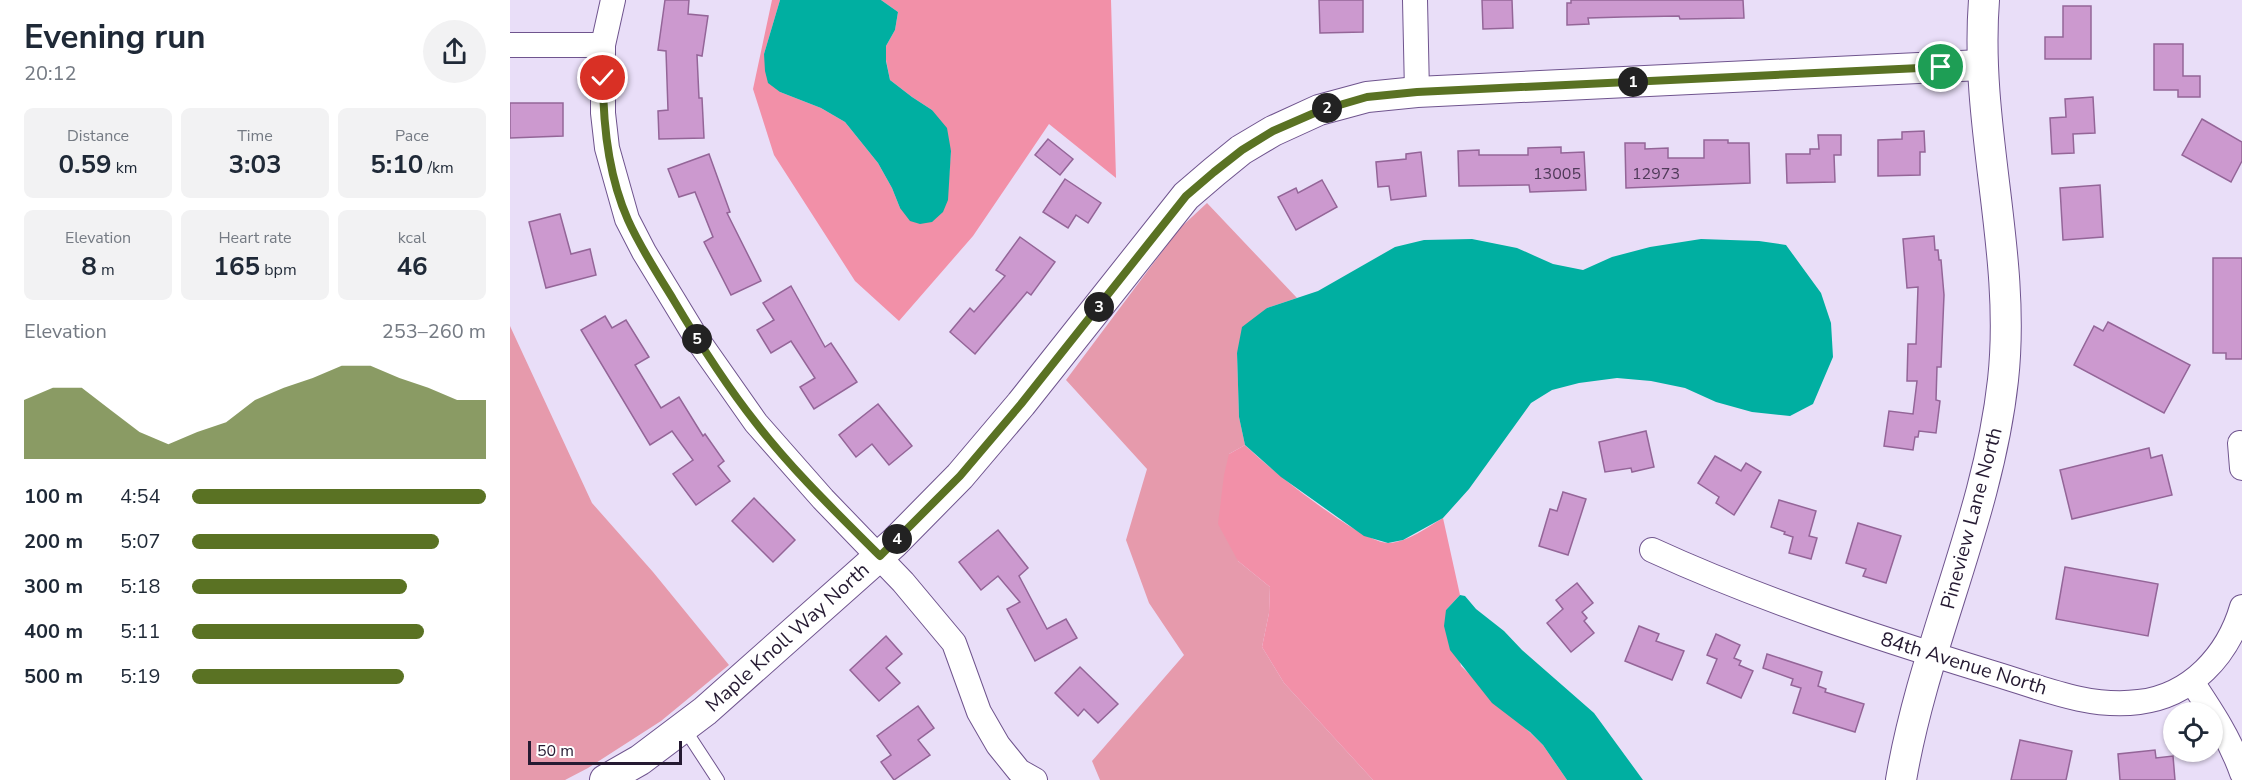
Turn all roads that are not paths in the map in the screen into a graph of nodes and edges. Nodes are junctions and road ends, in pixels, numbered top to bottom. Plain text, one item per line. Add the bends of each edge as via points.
1 (613, 0) edge
2 (1415, 0) edge
3 (1984, 0) edge
4 (510, 45) edge
5 (603, 45) junction
6 (1981, 65) junction
7 (1417, 92) junction
8 (2241, 443) edge
9 (2242, 468) edge
10 (1652, 550) dead end
11 (880, 556) junction
12 (2242, 607) edge
13 (1933, 654) junction
14 (2192, 682) junction
15 (684, 727) junction
16 (2242, 773) edge
17 (714, 779) edge
18 (605, 780) edge
19 (1035, 780) edge
20 (1901, 780) edge

1 - 5 street
2 - 7 street
3 - 6 street, Pineview Lane North
4 - 5 street
5 - 11 street via 607,148 627,219 644,252 697,339 756,423 823,500
6 - 7 street, Maple Knoll Way North
6 - 13 street, Pineview Lane North via 2007,313 2004,379 1978,506
7 - 11 street, Maple Knoll Way North via 1367,97 1319,111 1273,131 1242,150 1186,196 960,476
8 - 9 street
10 - 13 street, 84th Avenue North via 1719,581
11 - 15 street, Maple Knoll Way North
11 - 19 street via 954,643 979,712 998,745 1019,771
12 - 14 street, 84th Avenue North via 2221,654
13 - 14 street, 84th Avenue North via 2109,705 2141,702
13 - 20 street, Pineview Lane North
14 - 16 street via 2220,723
15 - 17 lane
15 - 18 street, Maple Knoll Way North

